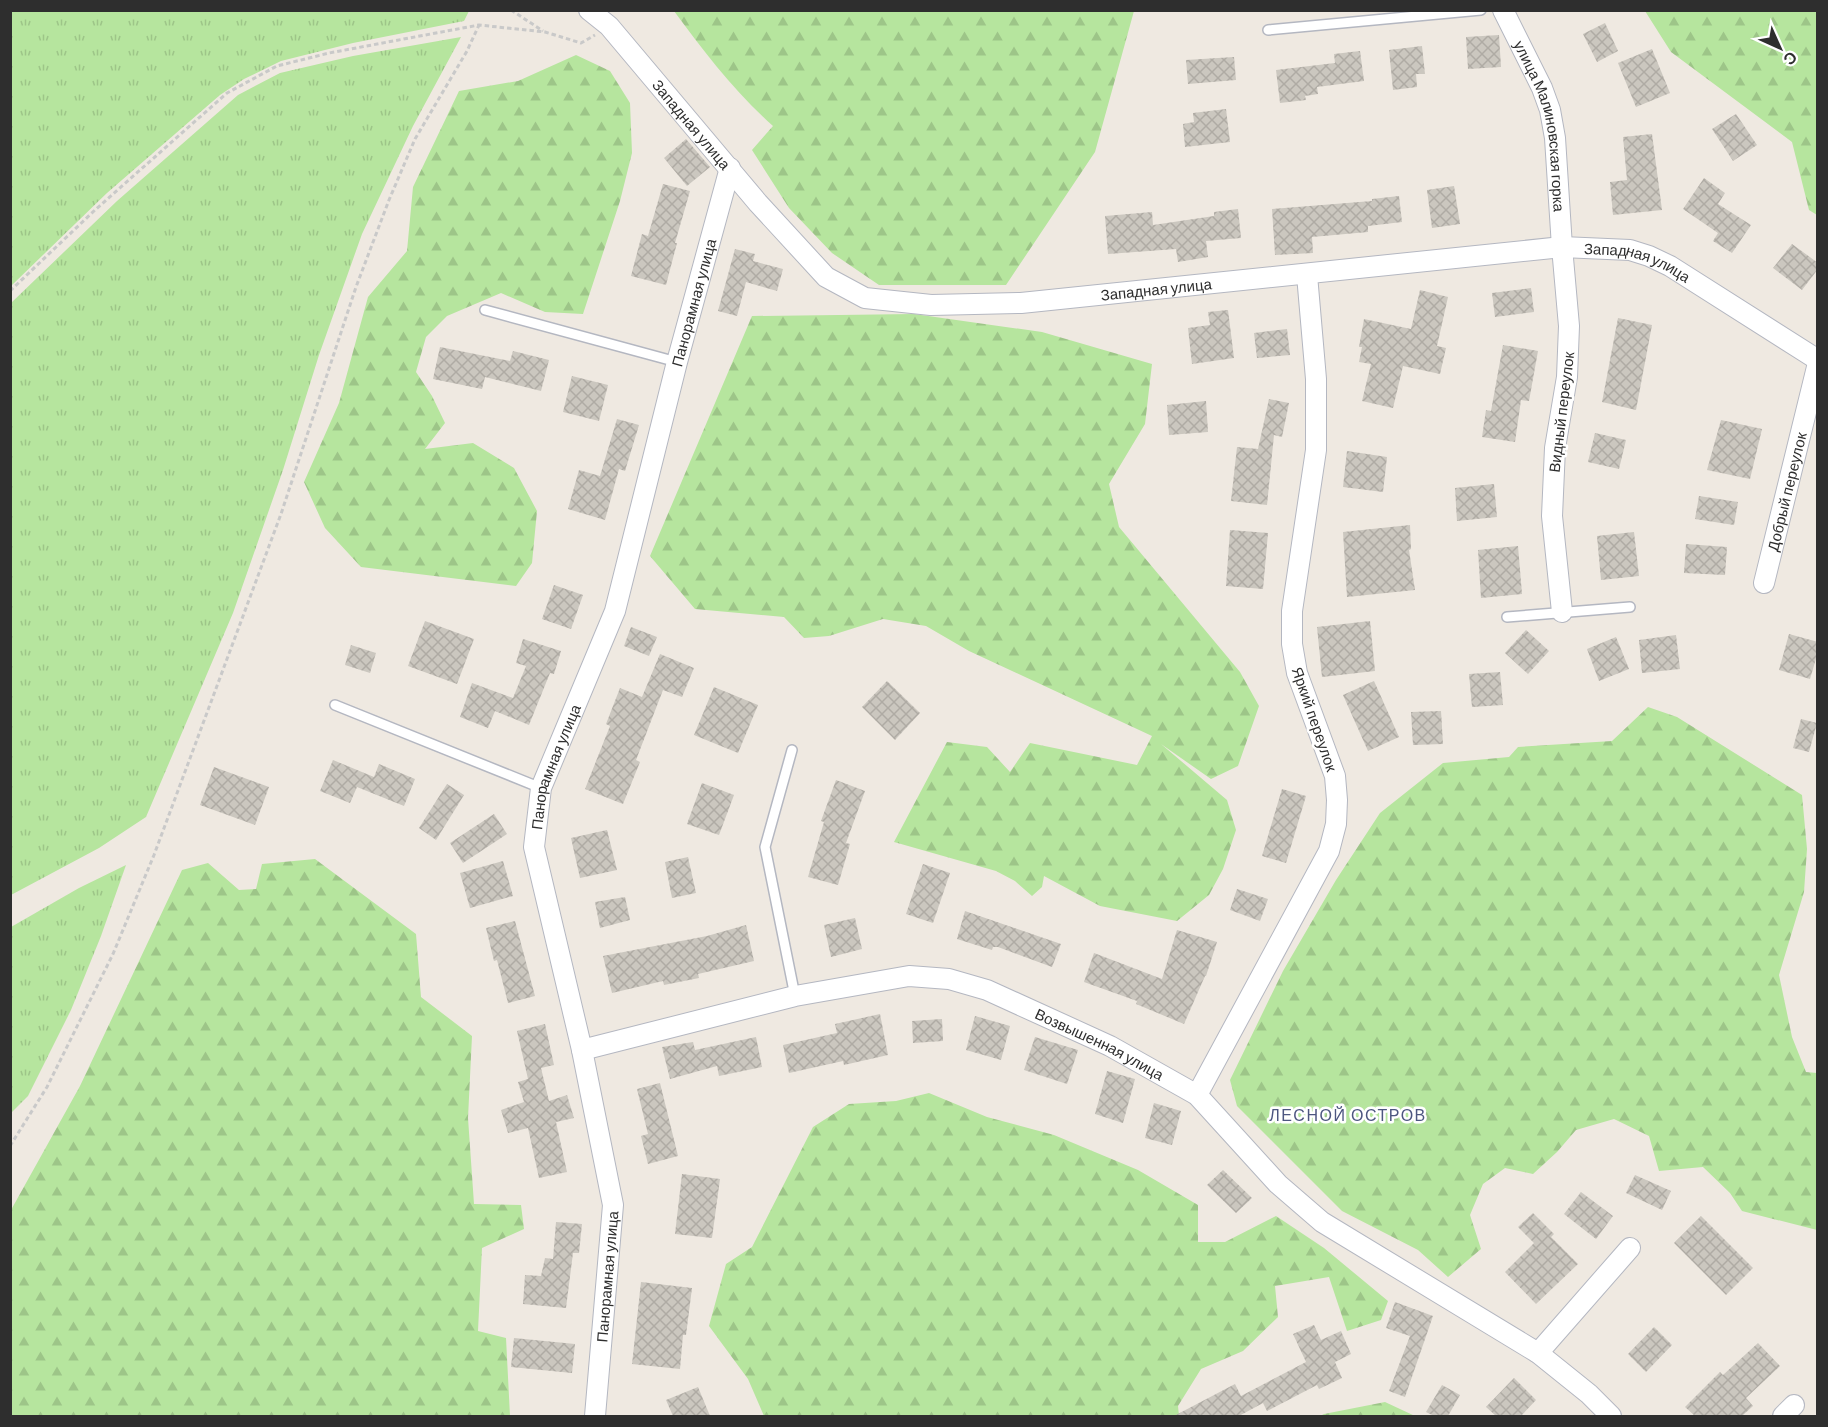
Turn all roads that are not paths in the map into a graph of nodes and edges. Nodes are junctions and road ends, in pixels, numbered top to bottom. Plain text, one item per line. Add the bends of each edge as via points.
1 (589, 10) edge
2 (1481, 10) edge
3 (1503, 10) edge
4 (1268, 30) dead end
5 (730, 168) junction
6 (1562, 247) junction
7 (1307, 275) junction
8 (485, 310) dead end
9 (677, 362) junction
10 (1818, 362) edge
11 (1764, 584) dead end
12 (1630, 607) dead end
13 (1562, 612) junction
14 (1507, 617) dead end
15 (335, 705) dead end
16 (792, 750) dead end
17 (541, 788) junction
18 (795, 996) junction
19 (582, 1050) junction
20 (1197, 1095) junction
21 (1630, 1248) dead end
22 (1538, 1353) junction
23 (594, 1416) edge
24 (1611, 1416) edge

1 - 5 street, Западная улица via 609,26
2 - 4 lane
3 - 6 street, улица Малиновская горка via 1550,110
5 - 7 street, Западная улица via 826,277 865,298 931,305 1021,303
5 - 9 street, Панорамная улица
6 - 7 street, Западная улица
6 - 10 street, Западная улица via 1630,250 1659,261
6 - 13 street, Видный переулок via 1569,353 1555,448 1552,516
7 - 20 street, Яркий переулок via 1316,379 1316,450 1292,611 1292,644 1297,673 1335,776 1336,824 1329,850
8 - 9 lane
9 - 17 street, Панорамная улица via 615,611
10 - 11 street, Добрый переулок
12 - 13 lane
13 - 14 lane
15 - 17 lane
16 - 18 lane via 765,847
17 - 19 street, Панорамная улица via 534,847
18 - 19 street, Возвышенная улица
18 - 20 street, Возвышенная улица via 909,976 949,979 987,990 1110,1046
19 - 23 street, Панорамная улица via 613,1205
20 - 22 street, Возвышенная улица via 1278,1184 1323,1222
21 - 22 street
22 - 24 street, Возвышенная улица

